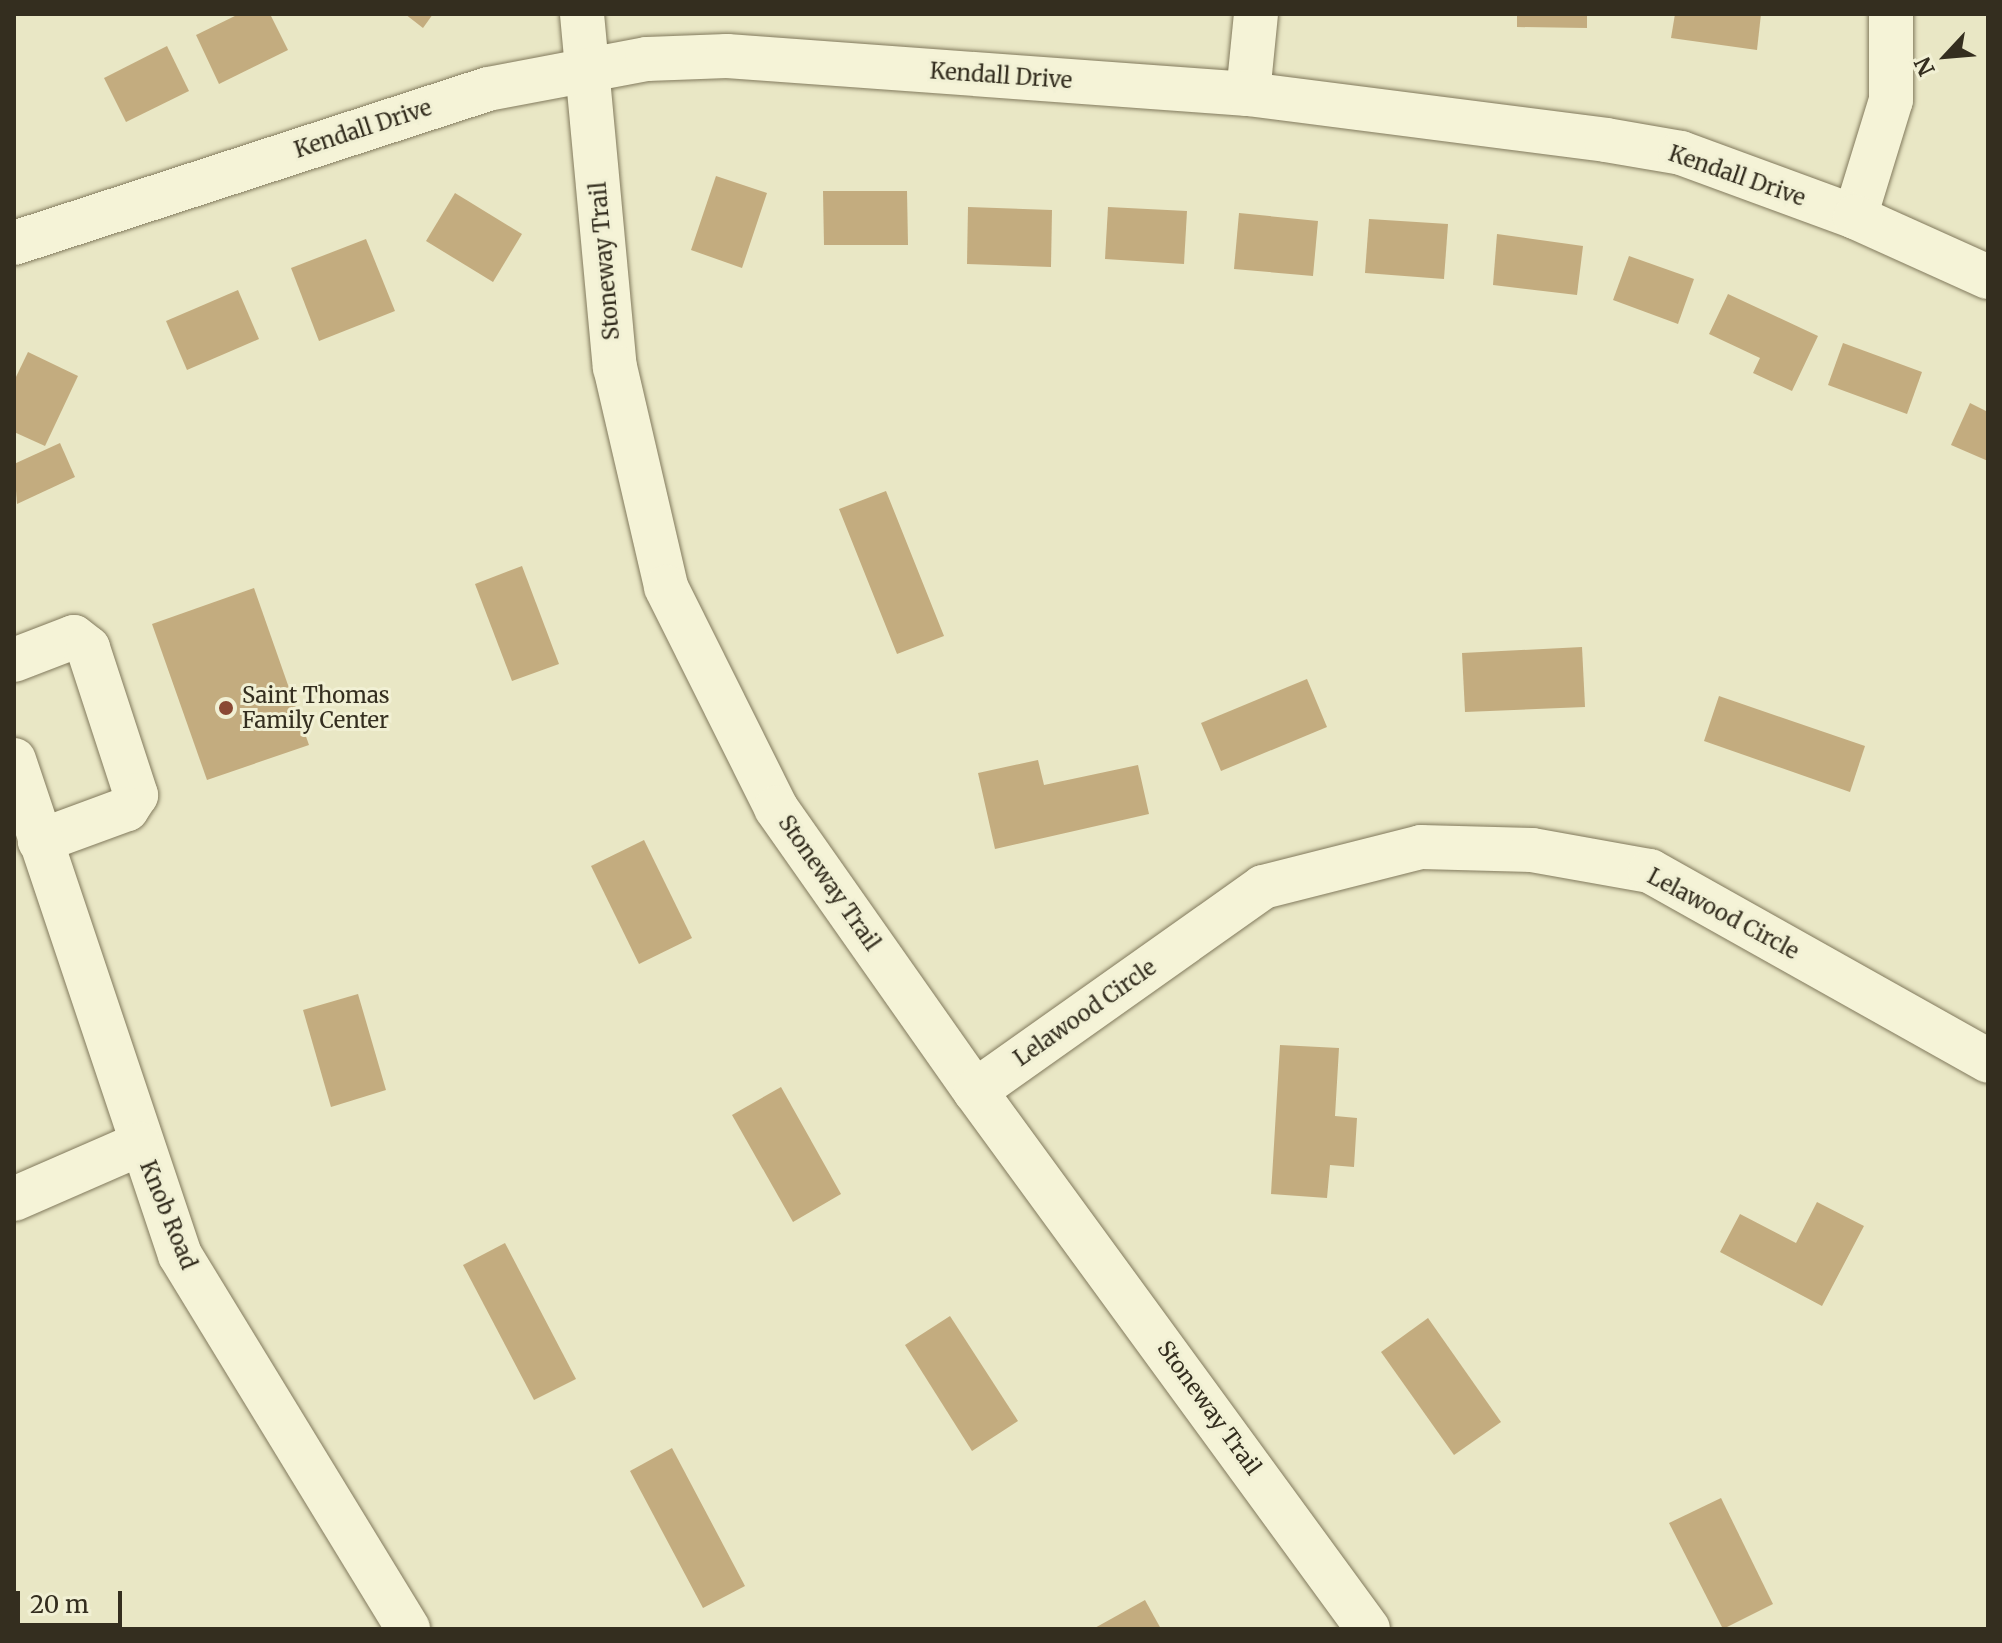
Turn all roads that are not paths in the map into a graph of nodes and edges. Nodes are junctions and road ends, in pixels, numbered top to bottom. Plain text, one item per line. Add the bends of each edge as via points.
1 (582, 14) edge
2 (1256, 14) edge
3 (1891, 14) edge
4 (589, 70) junction
5 (1248, 94) junction
6 (1855, 217) junction
7 (14, 243) edge
8 (1988, 277) edge
9 (14, 660) edge
10 (14, 760) edge
11 (40, 841) junction
12 (1988, 1061) edge
13 (975, 1091) junction
14 (140, 1144) junction
15 (14, 1199) edge
16 (408, 1629) edge
17 (1368, 1629) edge

1 - 4 street, Stoneway Trail
2 - 5 street
3 - 6 street via 1891,100
4 - 5 street, Kendall Drive via 647,59 727,56
4 - 7 street, Kendall Drive via 488,89
4 - 13 street, Stoneway Trail via 615,367 666,587 776,808
5 - 6 street, Kendall Drive via 1681,153
6 - 8 street, Kendall Drive
9 - 11 street via 74,637 88,648 136,795 127,809
10 - 11 street, Knob Road
11 - 14 street, Knob Road
12 - 13 street, Lelawood Circle via 1650,871 1532,850 1421,847 1263,887
13 - 17 street, Stoneway Trail
14 - 15 street
14 - 16 street, Knob Road via 180,1255

